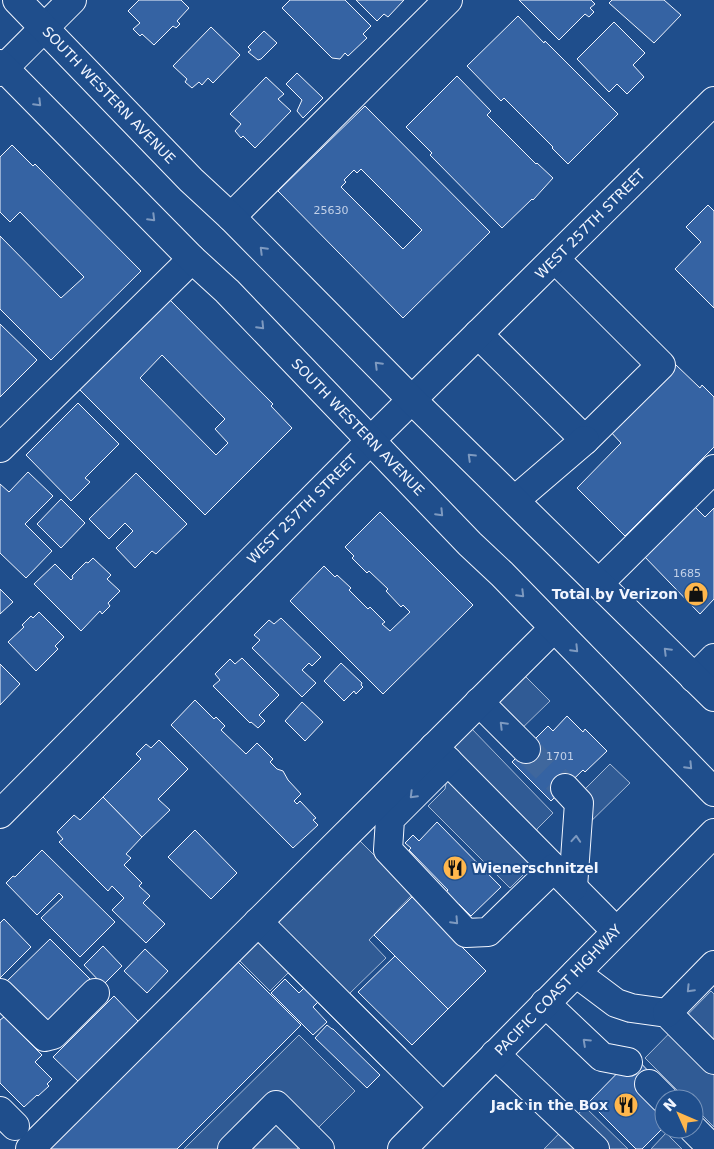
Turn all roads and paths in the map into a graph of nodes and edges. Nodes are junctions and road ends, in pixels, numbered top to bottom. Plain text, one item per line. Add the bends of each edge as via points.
1 (17, 0) edge
2 (72, 0) edge
3 (448, 0) edge
4 (44, 28) junction
5 (1, 68) edge
6 (714, 101) edge
7 (231, 217) junction
8 (192, 259) junction
9 (555, 259) junction
10 (478, 334) junction
11 (412, 400) junction
12 (370, 440) junction
13 (585, 440) junction
14 (0, 448) edge
15 (714, 468) edge
16 (515, 500) junction
17 (599, 583) junction
18 (554, 628) junction
19 (714, 658) edge
20 (694, 678) junction
21 (714, 697) edge
22 (479, 702) junction
23 (526, 749) tunnel mouth
24 (441, 754) junction
25 (565, 788) tunnel mouth
26 (714, 792) edge
27 (0, 814) edge
28 (714, 833) edge
29 (564, 878) junction
30 (258, 922) junction
31 (616, 931) junction
32 (714, 965) edge
33 (576, 973) junction
34 (0, 993) edge
35 (95, 993) dead end
36 (545, 1003) junction
37 (667, 1013) junction
38 (495, 1054) junction
39 (714, 1060) edge
40 (628, 1062) dead end
41 (443, 1107) junction
42 (703, 1139) edge
43 (30, 1149) edge
44 (232, 1149) edge
45 (320, 1149) edge
46 (402, 1149) edge
47 (594, 1149) edge
48 (713, 1149) edge

1 - 4 main road, SOUTH WESTERN AVENUE
2 - 4 main road
3 - 7 main road
4 - 5 main road
4 - 7 main road, SOUTH WESTERN AVENUE
5 -> 8 main road, SOUTH WESTERN AVENUE
6 - 9 main road, WEST 257TH STREET
11 -> 7 main road, SOUTH WESTERN AVENUE
8 -> 12 main road, SOUTH WESTERN AVENUE via 227,291
8 - 14 main road
9 - 10 main road, WEST 257TH STREET
9 - 13 main road via 661,365
10 - 11 main road, WEST 257TH STREET
10 - 13 main road
11 - 12 main road, WEST 257TH STREET
16 -> 11 main road, SOUTH WESTERN AVENUE
12 -> 18 main road, SOUTH WESTERN AVENUE
12 - 27 main road, WEST 257TH STREET
13 - 16 main road
15 - 17 main road
16 - 17 main road, SOUTH WESTERN AVENUE
20 -> 17 main road, SOUTH WESTERN AVENUE
18 - 22 main road
18 -> 26 main road, SOUTH WESTERN AVENUE
19 - 20 main road
20 - 21 main road, SOUTH WESTERN AVENUE
23 -> 22 main road
22 - 24 main road
24 - 29 main road
24 -> 29 main road via 390,818 388,850 466,933 488,932
24 - 30 main road
29 -> 25 main road via 579,803
28 - 31 main road, PACIFIC COAST HIGHWAY
29 - 31 main road
30 - 41 main road
30 - 43 main road
31 - 33 main road, PACIFIC COAST HIGHWAY
32 -> 37 main road
33 - 36 main road, PACIFIC COAST HIGHWAY
33 - 37 main road via 616,1003
34 - 35 main road via 45,1037 53,1035
36 - 38 main road, PACIFIC COAST HIGHWAY
40 -> 36 main road via 602,1057
37 - 39 main road
38 - 41 main road, PACIFIC COAST HIGHWAY
38 - 47 main road
41 - 46 main road, PACIFIC COAST HIGHWAY
42 - 48 main road
44 - 45 main road via 276,1105

